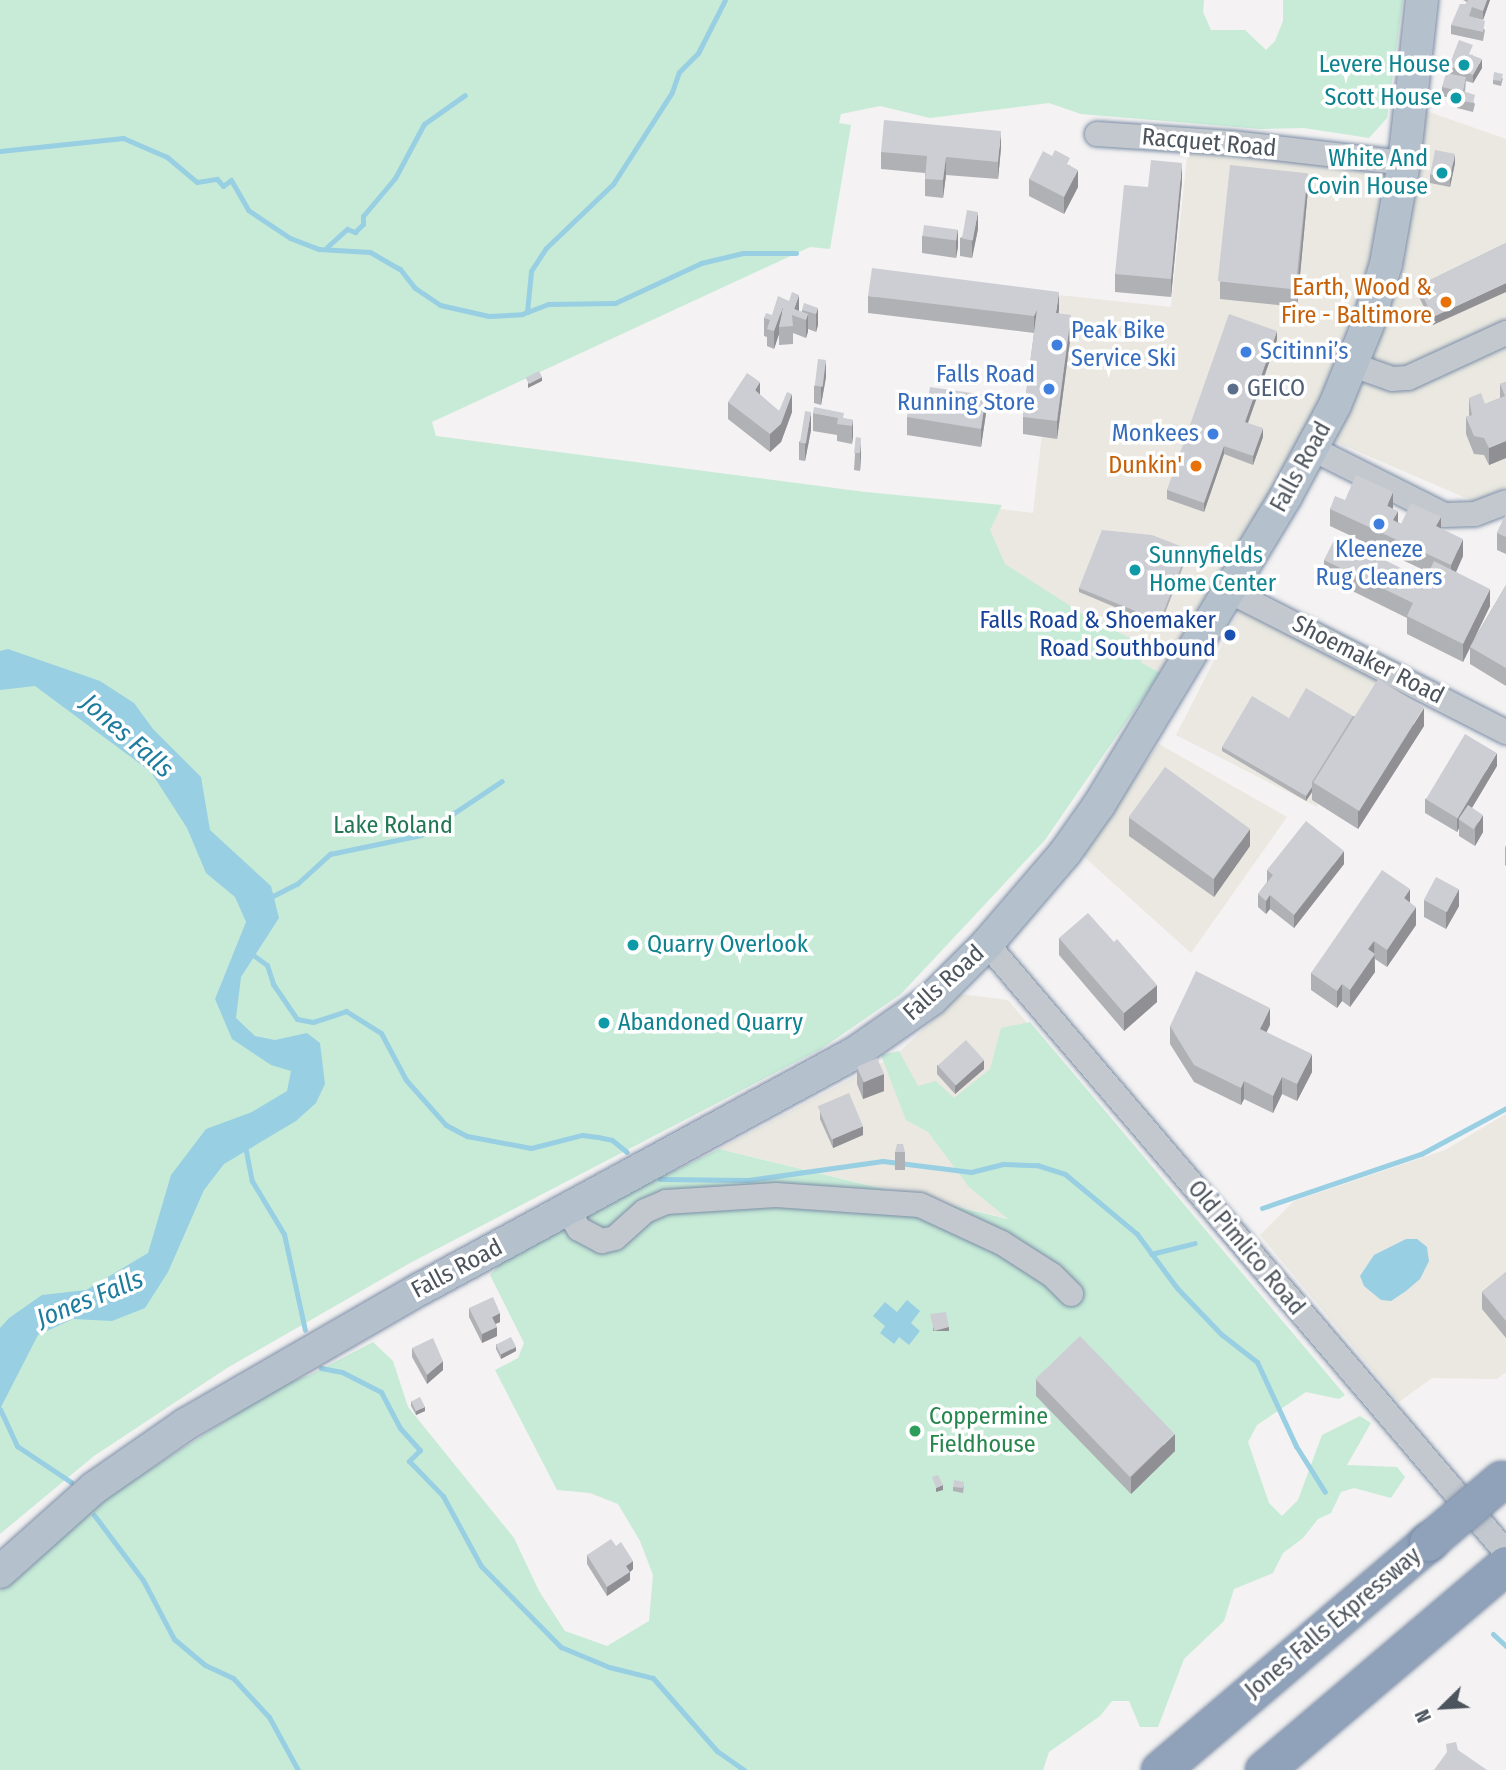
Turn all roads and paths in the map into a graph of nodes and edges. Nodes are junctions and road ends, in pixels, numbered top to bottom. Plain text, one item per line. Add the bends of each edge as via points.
1 (1422, 0) edge
2 (1097, 134) dead end
3 (1404, 163) junction
4 (1506, 333) edge
5 (1353, 365) junction
6 (1313, 449) junction
7 (1506, 502) edge
8 (1230, 591) junction
9 (1506, 732) edge
10 (987, 944) junction
11 (568, 1209) junction
12 (1071, 1294) dead end
13 (1503, 1477) edge
14 (1506, 1552) edge
15 (1506, 1565) edge
16 (0, 1573) edge
17 (1160, 1770) edge
18 (1264, 1770) edge

1 - 3 main road, Falls Road
2 - 3 street, Racquet Road via 1232,143
3 - 5 main road, Falls Road via 1385,264
4 - 5 street via 1408,378 1392,379
5 - 6 main road, Falls Road
6 - 7 street via 1444,515 1475,514
6 - 8 main road, Falls Road
8 - 9 street, Shoemaker Road
8 - 10 main road, Falls Road via 1085,827
10 - 11 main road, Falls Road via 932,999 863,1048
10 - 14 street, Old Pimlico Road
11 - 12 street via 579,1229 602,1241 615,1238 645,1211 666,1202 776,1195 920,1205 1002,1243 1052,1275
11 - 16 main road, Falls Road via 186,1424 94,1488
13 - 17 highway, Jones Falls Expressway, bridge
15 - 18 highway

